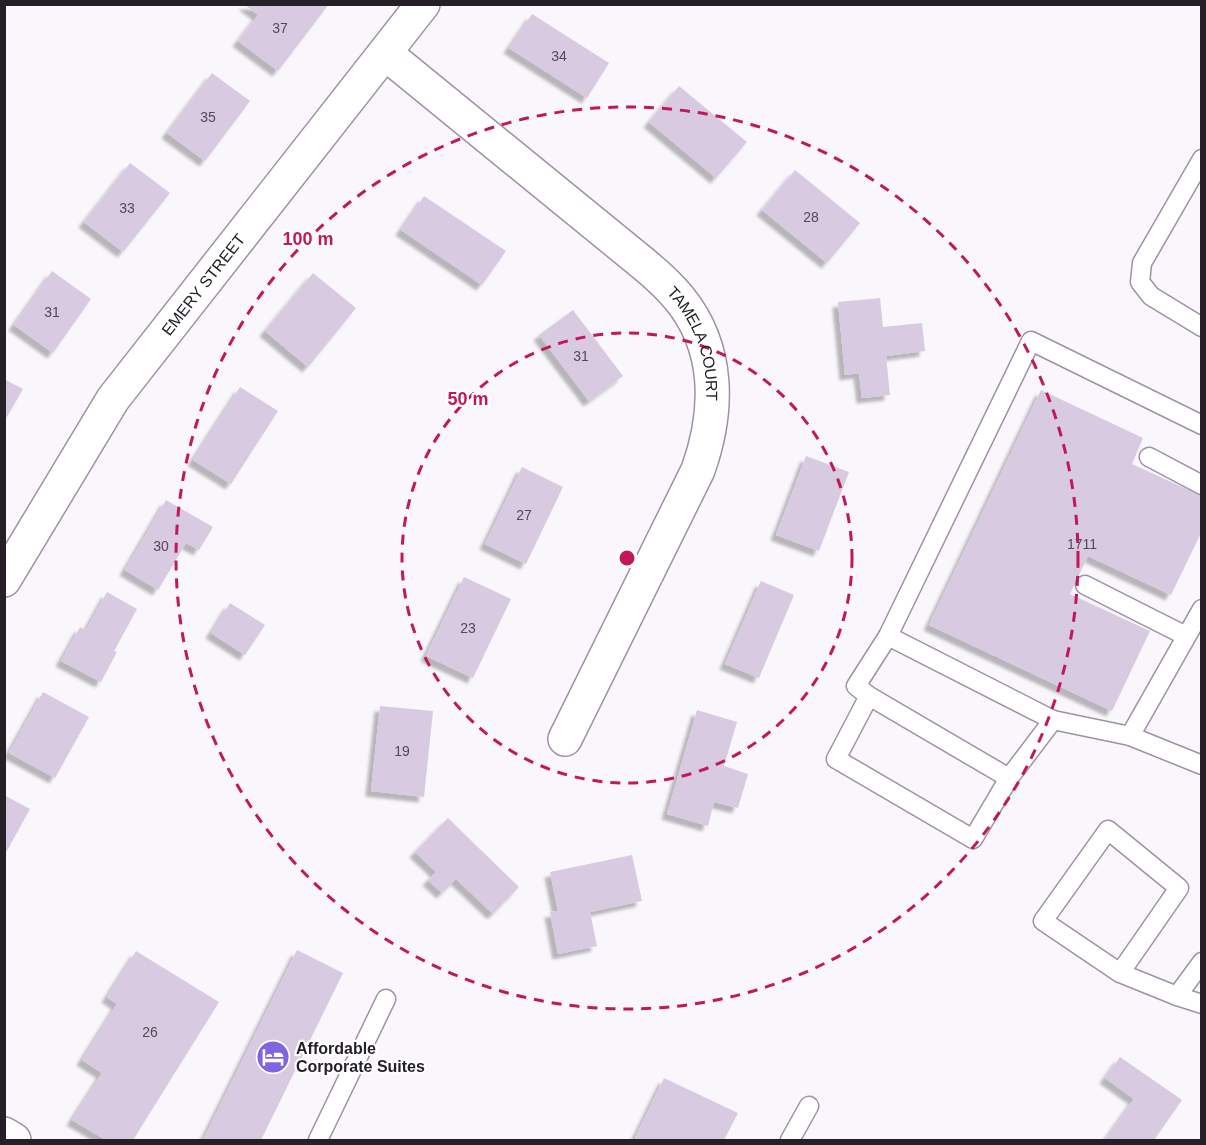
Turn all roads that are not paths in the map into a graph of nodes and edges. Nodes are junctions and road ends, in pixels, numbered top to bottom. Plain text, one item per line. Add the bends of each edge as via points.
1 (423, 4) edge
2 (385, 53) junction
3 (1202, 159) edge
4 (1202, 327) edge
5 (1202, 425) edge
6 (1149, 457) dead end
7 (1202, 485) edge
8 (4, 580) edge
9 (1085, 585) dead end
10 (1202, 609) edge
11 (888, 636) junction
12 (1186, 636) junction
13 (869, 696) junction
14 (1053, 720) junction
15 (1130, 736) junction
16 (566, 740) dead end
17 (1202, 765) edge
18 (1009, 777) junction
19 (1202, 962) edge
20 (1120, 973) junction
21 (1177, 996) junction
22 (386, 999) dead end
23 (1202, 1004) edge
24 (809, 1106) dead end
25 (4, 1134) edge
26 (14, 1140) edge
27 (318, 1140) edge
28 (790, 1140) edge

1 - 2 street, EMERY STREET
2 - 8 street, EMERY STREET via 113,399
2 - 16 street, TAMELA COURT via 664,281 691,315 708,358 713,404 698,470
3 - 4 lane via 1142,263 1140,282 1151,296
5 - 11 lane via 1031,341
6 - 7 lane
9 - 12 lane
10 - 12 lane
11 - 13 lane via 856,686
11 - 14 lane
12 - 15 lane
13 - 18 lane
13 - 18 lane via 836,759 973,839
14 - 15 lane
14 - 18 lane
15 - 17 lane
19 - 21 lane
20 - 20 lane via 1043,921 1108,830 1179,888
20 - 21 lane
21 - 23 lane
22 - 27 lane
24 - 28 lane
25 - 26 street

